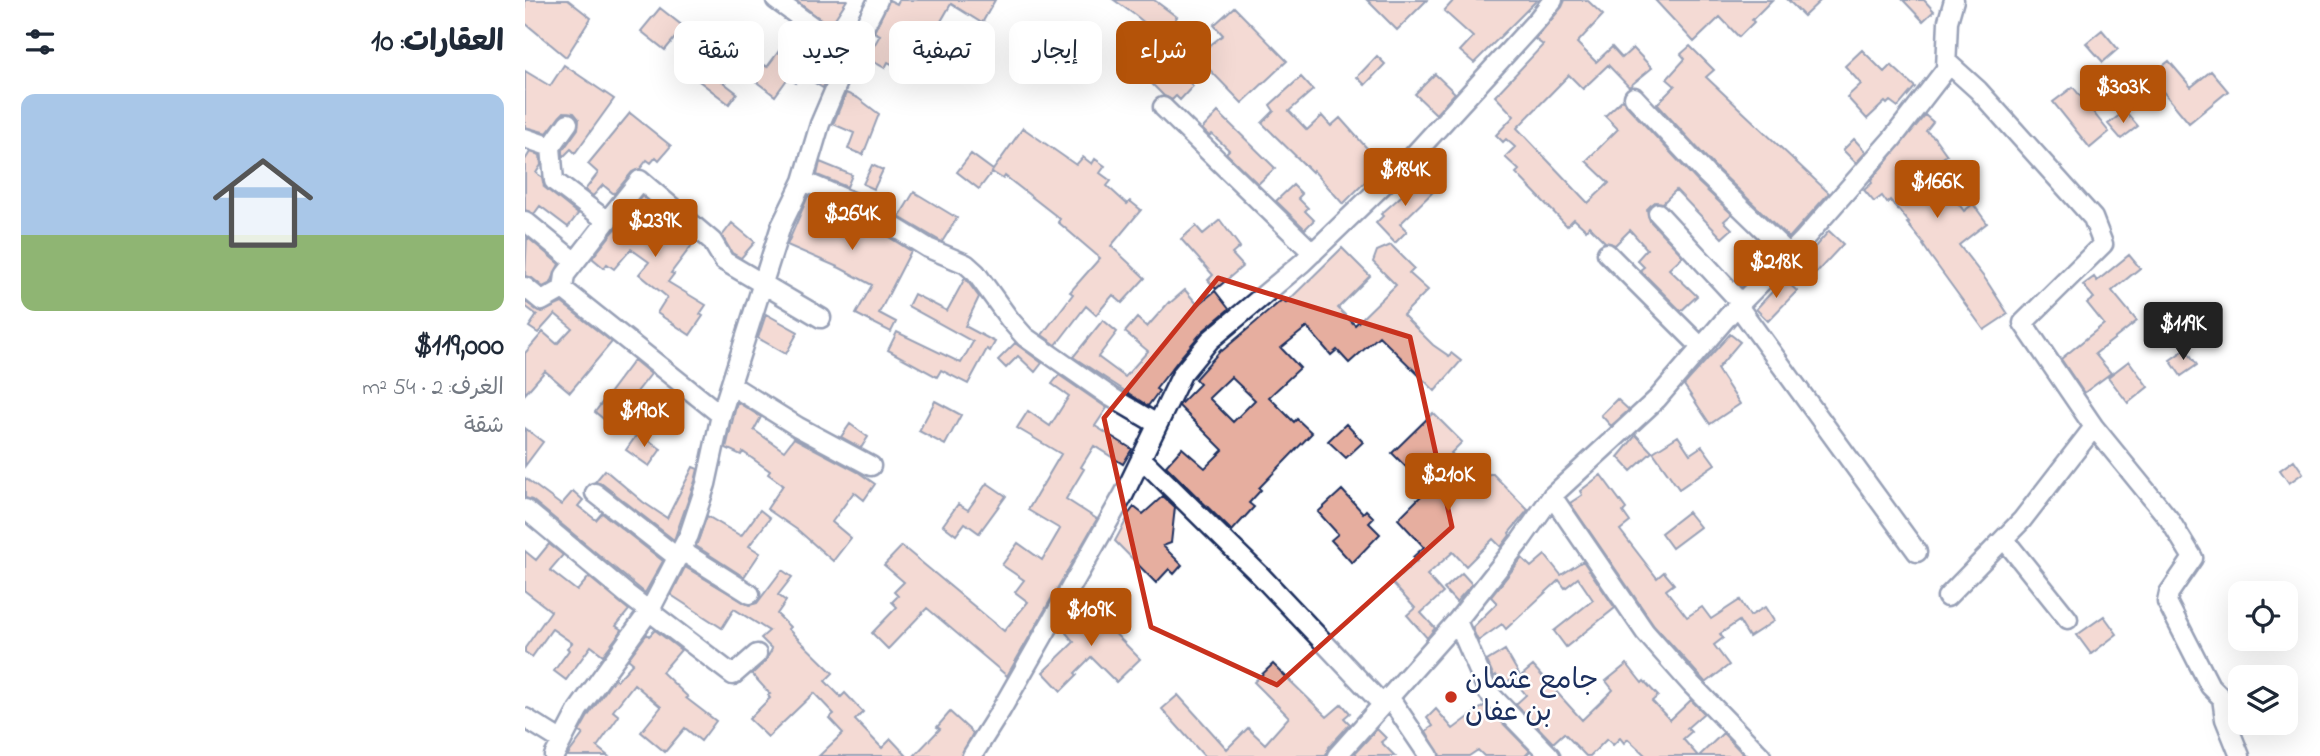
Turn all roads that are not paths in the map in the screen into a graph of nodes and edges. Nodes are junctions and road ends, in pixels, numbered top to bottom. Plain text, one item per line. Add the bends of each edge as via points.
1 (775, 0) edge
2 (878, 0) edge
3 (1553, 0) edge
4 (1954, 0) edge
5 (804, 21) edge
6 (867, 21) edge
7 (1947, 62) junction
8 (837, 84) edge
9 (1634, 97) dead end
10 (1163, 107) dead end
11 (568, 123) dead end
12 (525, 138) edge
13 (551, 147) junction
14 (803, 181) junction
15 (1658, 213) dead end
16 (525, 221) edge
17 (607, 221) junction
18 (1313, 253) junction
19 (1607, 253) dead end
20 (1789, 254) junction
21 (575, 262) junction
22 (763, 285) junction
23 (525, 287) edge
24 (563, 289) junction
25 (1739, 304) junction
26 (821, 318) dead end
27 (1701, 347) junction
28 (731, 385) junction
29 (721, 415) junction
30 (1157, 424) junction
31 (2094, 427) junction
32 (1140, 458) junction
33 (871, 466) dead end
34 (595, 493) dead end
35 (1552, 496) junction
36 (525, 509) edge
37 (2004, 539) junction
38 (1917, 552) dead end
39 (680, 554) junction
40 (750, 594) dead end
41 (1947, 597) dead end
42 (650, 610) junction
43 (2068, 619) dead end
44 (1457, 621) junction
45 (757, 654) dead end
46 (1386, 701) junction
47 (525, 718) edge
48 (558, 749) edge
49 (972, 756) edge
50 (1336, 756) edge
51 (1429, 756) edge
52 (1550, 756) edge
53 (1761, 756) edge
54 (2240, 756) edge

1 - 5 street
2 - 6 street
3 - 18 street via 1410,159
4 - 7 street via 1948,21
7 - 20 street via 1892,139
7 - 31 street via 1978,90 2093,218 2103,244 2023,323
8 - 14 street
9 - 20 street
10 - 18 street
11 - 13 street
12 - 13 street
13 - 17 street via 554,181
14 - 22 street via 781,226
14 - 30 street via 857,204 928,248 966,264 1025,337
15 - 25 street
16 - 21 street
17 - 21 street
17 - 22 street via 640,180 712,241 724,261
18 - 30 street via 1210,340 1182,374
19 - 27 street
20 - 25 street
21 - 24 street via 565,275
22 - 26 street
22 - 28 street
23 - 24 street via 542,301
24 - 29 street
25 - 27 street
25 - 38 street
27 - 35 street via 1657,400
28 - 29 street
28 - 33 street
29 - 39 street via 706,484
30 - 32 street
31 - 37 street
31 - 54 street via 2169,519 2193,558 2167,602 2210,686 2222,698
32 - 46 street
32 - 49 street via 1117,506
34 - 39 street
35 - 44 street
35 - 53 street via 1645,632
36 - 42 street
37 - 41 street
37 - 43 street
39 - 40 street
39 - 42 street
42 - 45 street via 733,676
42 - 48 street via 577,710
44 - 46 street
44 - 52 street via 1488,692
46 - 50 street
46 - 51 street
47 - 48 street

